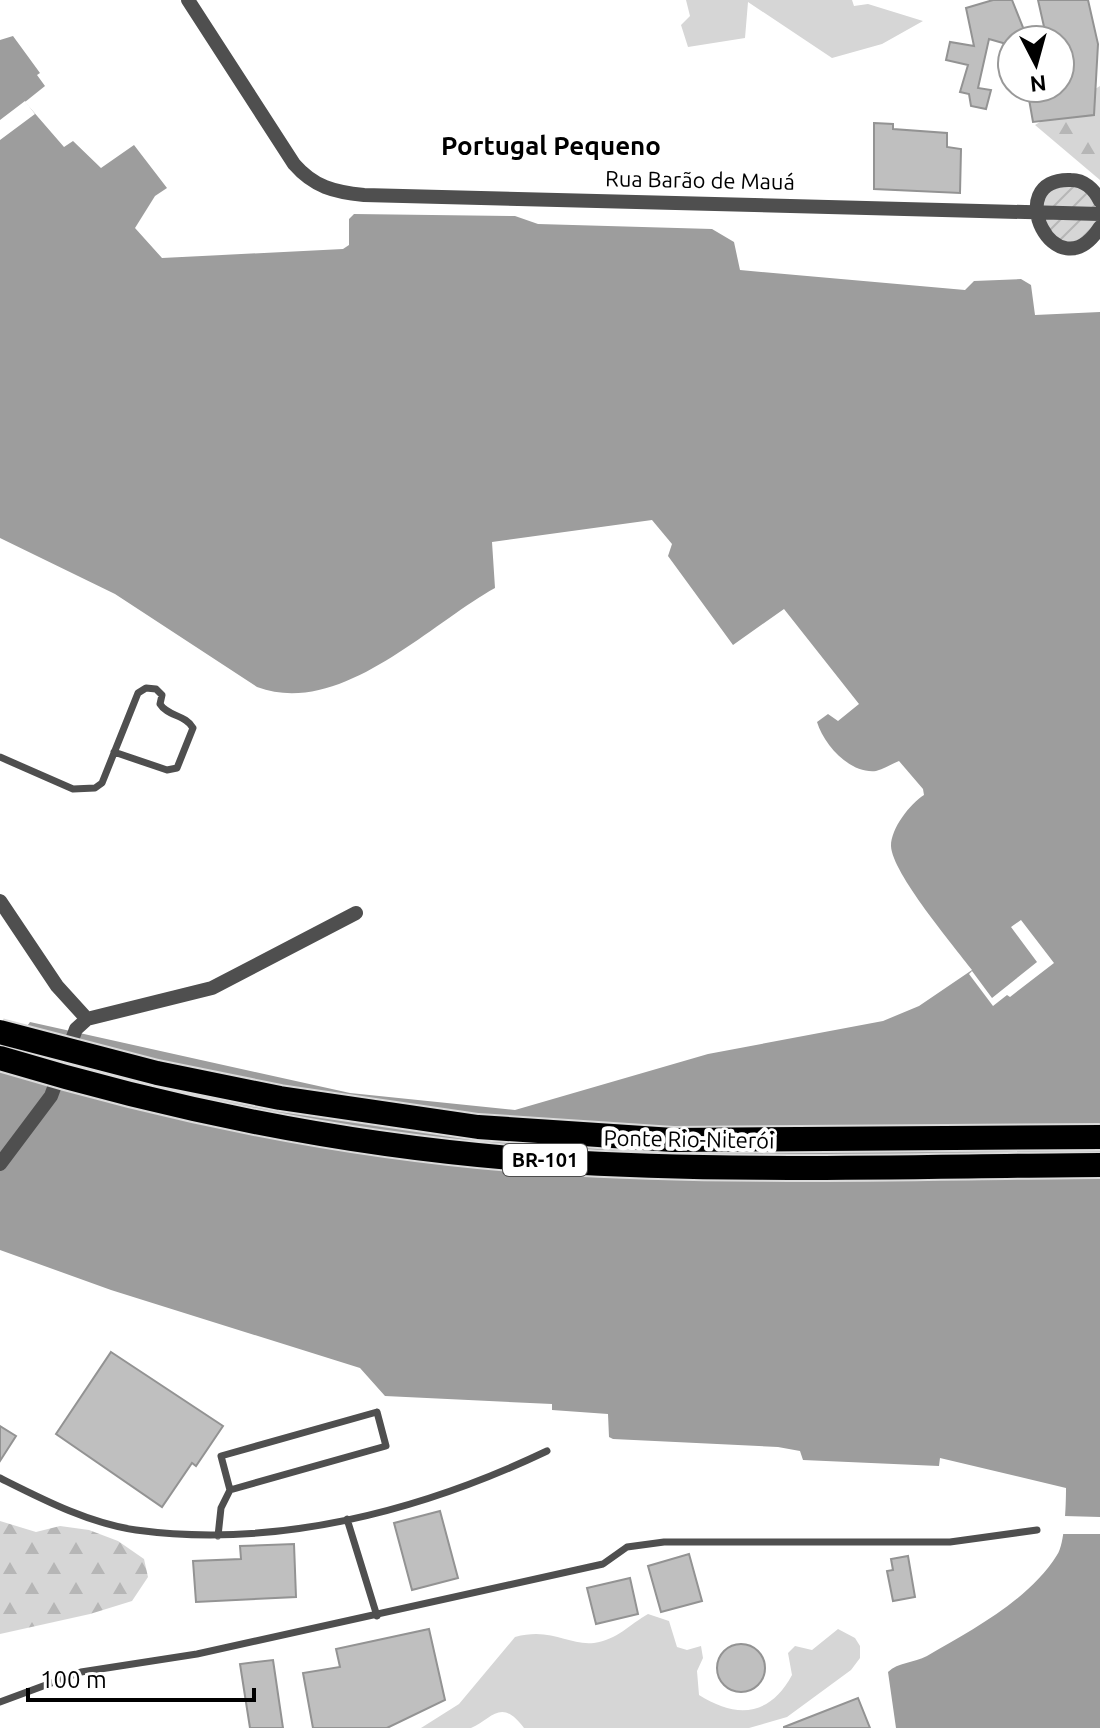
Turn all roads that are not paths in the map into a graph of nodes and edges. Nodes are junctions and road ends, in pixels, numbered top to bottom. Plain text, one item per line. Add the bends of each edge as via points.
1 (188, 0) edge
2 (1100, 201) edge
3 (1035, 214) junction
4 (1100, 214) edge
5 (1100, 227) edge
6 (114, 752) junction
7 (0, 757) edge
8 (0, 901) edge
9 (356, 913) dead end
10 (82, 1024) junction
11 (0, 1032) edge
12 (0, 1058) edge
13 (1100, 1137) edge
14 (0, 1164) edge
15 (1100, 1165) edge
16 (547, 1451) dead end
17 (0, 1478) edge
18 (230, 1490) junction
19 (347, 1519) junction
20 (1037, 1530) dead end
21 (218, 1536) junction
22 (377, 1616) junction
23 (0, 1702) edge

1 - 3 street, Rua Barão de Mauá via 305,177 326,189 364,195
2 - 3 street via 1080,181 1059,181 1042,194
3 - 4 street, Rua Barão de Mauá
3 - 5 street via 1043,235 1063,246 1085,243
6 - 6 lane via 138,693 146,688 162,695 163,710 193,728 177,768 167,770
6 - 7 lane via 102,783 84,790
8 - 10 street
9 - 10 street via 212,988
10 - 14 street, bridge via 51,1096
11 - 13 highway, Ponte Rio-Niterói / BR-101, bridge via 280,1098 565,1135 673,1140
12 - 15 highway, Ponte Rio-Niterói / BR-101, bridge via 148,1099 281,1126 549,1161 852,1169
16 - 19 lane via 499,1474
17 - 21 lane via 59,1508 133,1530
18 - 18 lane via 386,1446 377,1412 221,1456
18 - 21 lane via 221,1508
19 - 21 lane via 258,1536
19 - 22 lane
20 - 22 lane via 950,1542 627,1547 603,1564
22 - 23 lane via 81,1672

